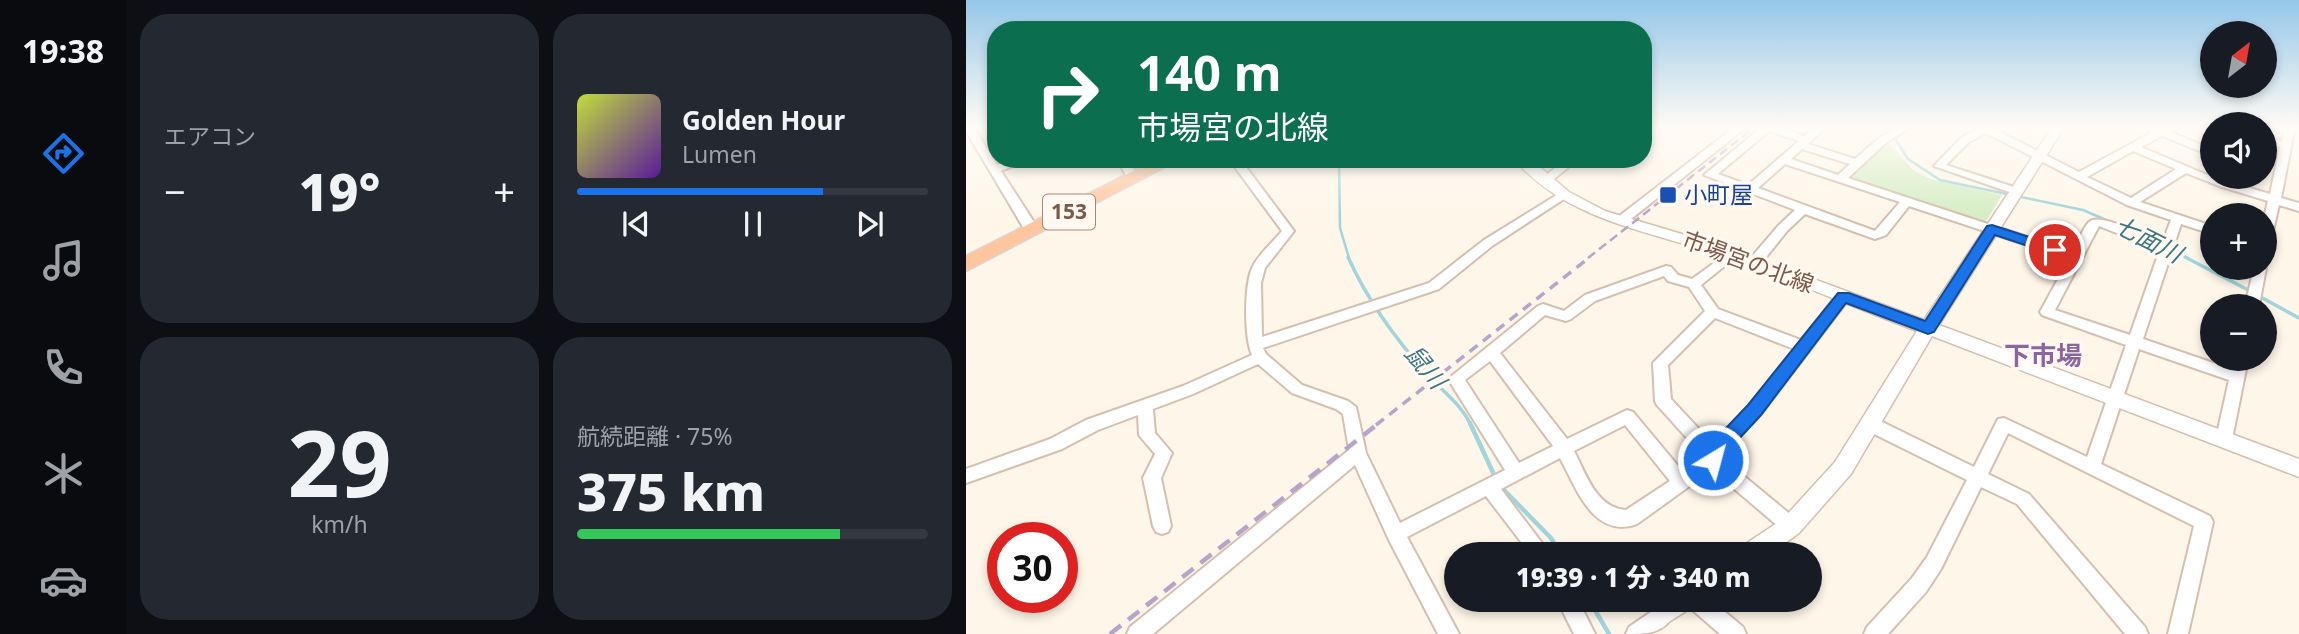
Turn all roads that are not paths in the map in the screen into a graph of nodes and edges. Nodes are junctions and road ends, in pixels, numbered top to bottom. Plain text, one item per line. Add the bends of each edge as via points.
1 (2039, 155) edge
2 (1704, 156) edge
3 (1733, 156) edge
4 (1788, 156) edge
5 (1836, 156) edge
6 (1866, 156) edge
7 (1949, 156) edge
8 (2040, 156) edge
9 (2119, 156) edge
10 (2152, 156) edge
11 (2283, 156) edge
12 (1783, 160) junction
13 (1856, 163) junction
14 (998, 168) edge
15 (1126, 168) edge
16 (1153, 168) edge
17 (1241, 168) edge
18 (1532, 168) edge
19 (1562, 168) edge
20 (995, 169) joint
21 (2184, 169) junction
22 (2278, 174) joint
23 (2080, 176) junction
24 (1132, 179) junction
25 (1840, 179) junction
26 (1546, 180) junction
27 (1749, 190) junction
28 (2014, 194) junction
29 (1564, 195) junction
30 (2274, 200) junction
31 (1907, 201) junction
32 (2130, 202) junction
33 (2273, 203) edge
34 (2299, 207) edge
35 (1803, 209) junction
36 (2177, 219) junction
37 (1622, 220) junction
38 (2200, 226) edge
39 (1992, 229) junction
40 (1033, 230) junction
41 (2167, 249) junction
42 (1732, 254) junction
43 (2076, 257) junction
44 (1754, 262) junction
45 (966, 264) edge
46 (1694, 284) junction
47 (1843, 297) junction
48 (1713, 312) junction
49 (1928, 328) junction
50 (2136, 342) junction
51 (1804, 348) junction
52 (1258, 351) junction
53 (1491, 352) junction
54 (2238, 371) edge
55 (2237, 377) junction
56 (2117, 398) junction
57 (1144, 407) junction
58 (1870, 424) junction
59 (2224, 439) junction
60 (1564, 449) junction
61 (1358, 453) junction
62 (1713, 457) junction
63 (2092, 465) junction
64 (2299, 468) edge
65 (1513, 474) junction
66 (966, 476) edge
67 (1978, 479) junction
68 (1681, 482) junction
69 (1488, 485) junction
70 (1162, 526) dead end
71 (1791, 526) junction
72 (1395, 534) junction
73 (1532, 542) edge
74 (1768, 542) edge
75 (1573, 612) edge
76 (1665, 612) edge
77 (1710, 612) edge
78 (1137, 634) edge
79 (1449, 634) edge
80 (1585, 634) edge
81 (1636, 634) edge
82 (1736, 634) edge
83 (1874, 634) edge
84 (2138, 634) edge
85 (2178, 634) edge

1 - 28 street
2 - 37 street
3 - 27 street via 1710,175
4 - 12 street
5 - 13 street
6 - 13 street
7 - 28 street via 1939,166
8 - 23 street
9 - 23 street
10 - 21 street
11 - 22 street
12 - 25 street
12 - 27 street
13 - 25 street
14 - 20 street
15 - 24 street
16 - 24 highway, 153
17 - 52 street via 1288,231 1259,267 1254,283
18 - 26 street, 市場宮の北線
19 - 26 street
20 - 40 street
21 - 30 street
21 - 32 street
22 - 30 street
23 - 32 street
24 - 40 highway, 153
25 - 31 street
26 - 29 street, 市場宮の北線
27 - 35 street
28 - 39 street
29 - 37 street, 市場宮の北線
29 - 52 street via 1488,243 1434,286
30 - 33 street
30 - 34 street
31 - 35 street via 1875,235
31 - 39 street
32 - 36 street
35 - 44 street
36 - 38 street
36 - 41 street
37 - 42 street, 市場宮の北線
39 - 43 street
39 - 49 street
40 - 45 highway, 153
41 - 43 street via 2098,222
41 - 50 street
42 - 44 street, 市場宮の北線
42 - 46 street
43 - 50 street via 2047,312
44 - 47 street, 市場宮の北線
46 - 48 street
46 - 53 street via 1673,278 1666,270 1590,298 1566,316 1543,309
47 - 49 street, 市場宮の北線
47 - 51 street
48 - 51 street
48 - 62 street via 1660,363 1663,401
49 - 56 street, 市場宮の北線
49 - 58 street
50 - 55 street
50 - 56 street
51 - 62 street
52 - 57 street
52 - 61 street via 1297,389 1350,411
53 - 60 street
53 - 65 street via 1456,379
54 - 55 street
55 - 59 street
56 - 59 street, 市場宮の北線
56 - 63 street
57 - 66 street
57 - 70 street via 1147,435 1164,453 1152,478
58 - 67 street
58 - 71 street via 1843,468
59 - 64 street, 市場宮の北線
60 - 65 street
60 - 68 street via 1627,416
60 - 68 street via 1597,507 1620,519 1631,518
61 - 72 street
61 - 78 street
62 - 68 street
62 - 71 street
63 - 67 street via 2004,424
63 - 85 street via 2204,522
65 - 69 street
67 - 83 street via 1920,585
67 - 84 street via 2023,499
69 - 72 street
69 - 73 street
71 - 74 street
72 - 79 street
75 - 80 street
76 - 81 street
77 - 82 street

